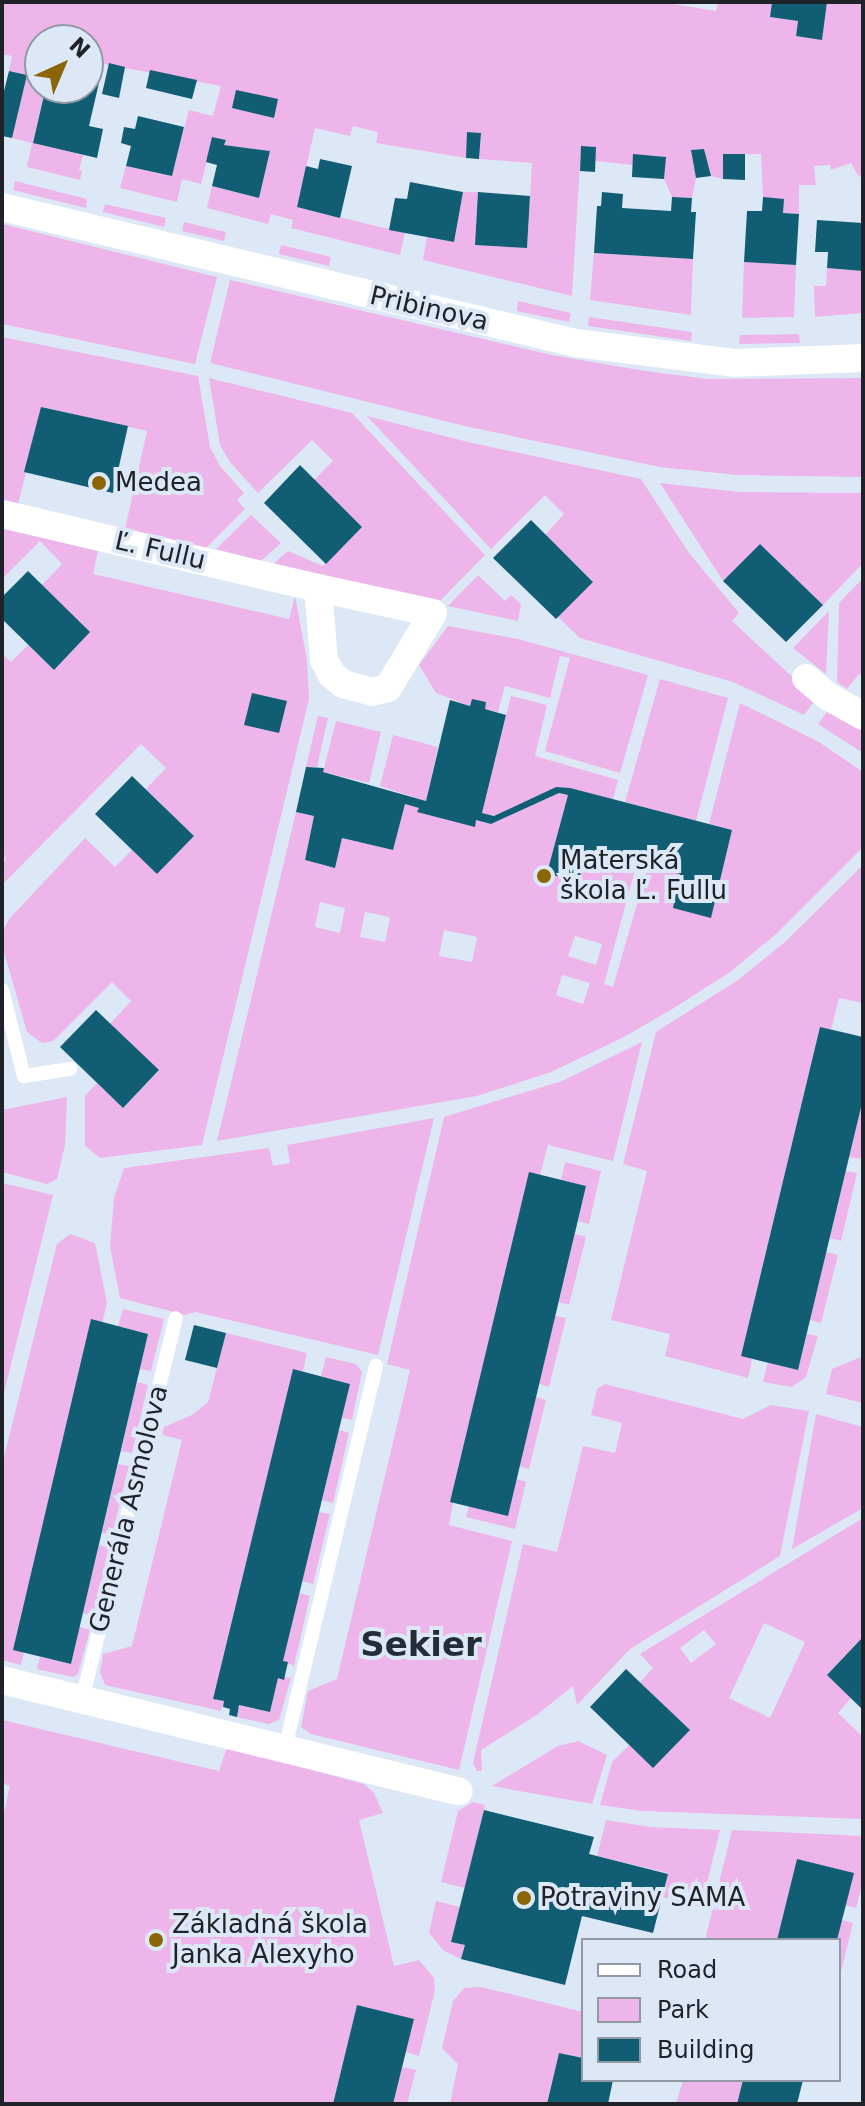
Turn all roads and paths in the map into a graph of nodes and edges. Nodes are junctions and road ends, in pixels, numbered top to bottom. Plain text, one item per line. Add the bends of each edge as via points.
1 (2, 207) edge
2 (863, 358) edge
3 (2, 514) edge
4 (318, 588) junction
5 (806, 678) dead end
6 (863, 716) edge
7 (2, 990) edge
8 (70, 1069) dead end
9 (176, 1318) dead end
10 (376, 1366) dead end
11 (2, 1680) edge
12 (82, 1700) junction
13 (285, 1748) junction
14 (459, 1791) dead end

1 - 2 street, Pribinova via 576,343 734,363
3 - 4 street, Ľ. Fullu
4 - 4 street, Ľ. Fullu via 324,660 332,675 372,692 388,688 433,613
5 - 6 street
7 - 8 lane via 24,1076
9 - 12 lane, Generála Asmolova
10 - 13 lane
11 - 12 street
12 - 13 street
13 - 14 street

